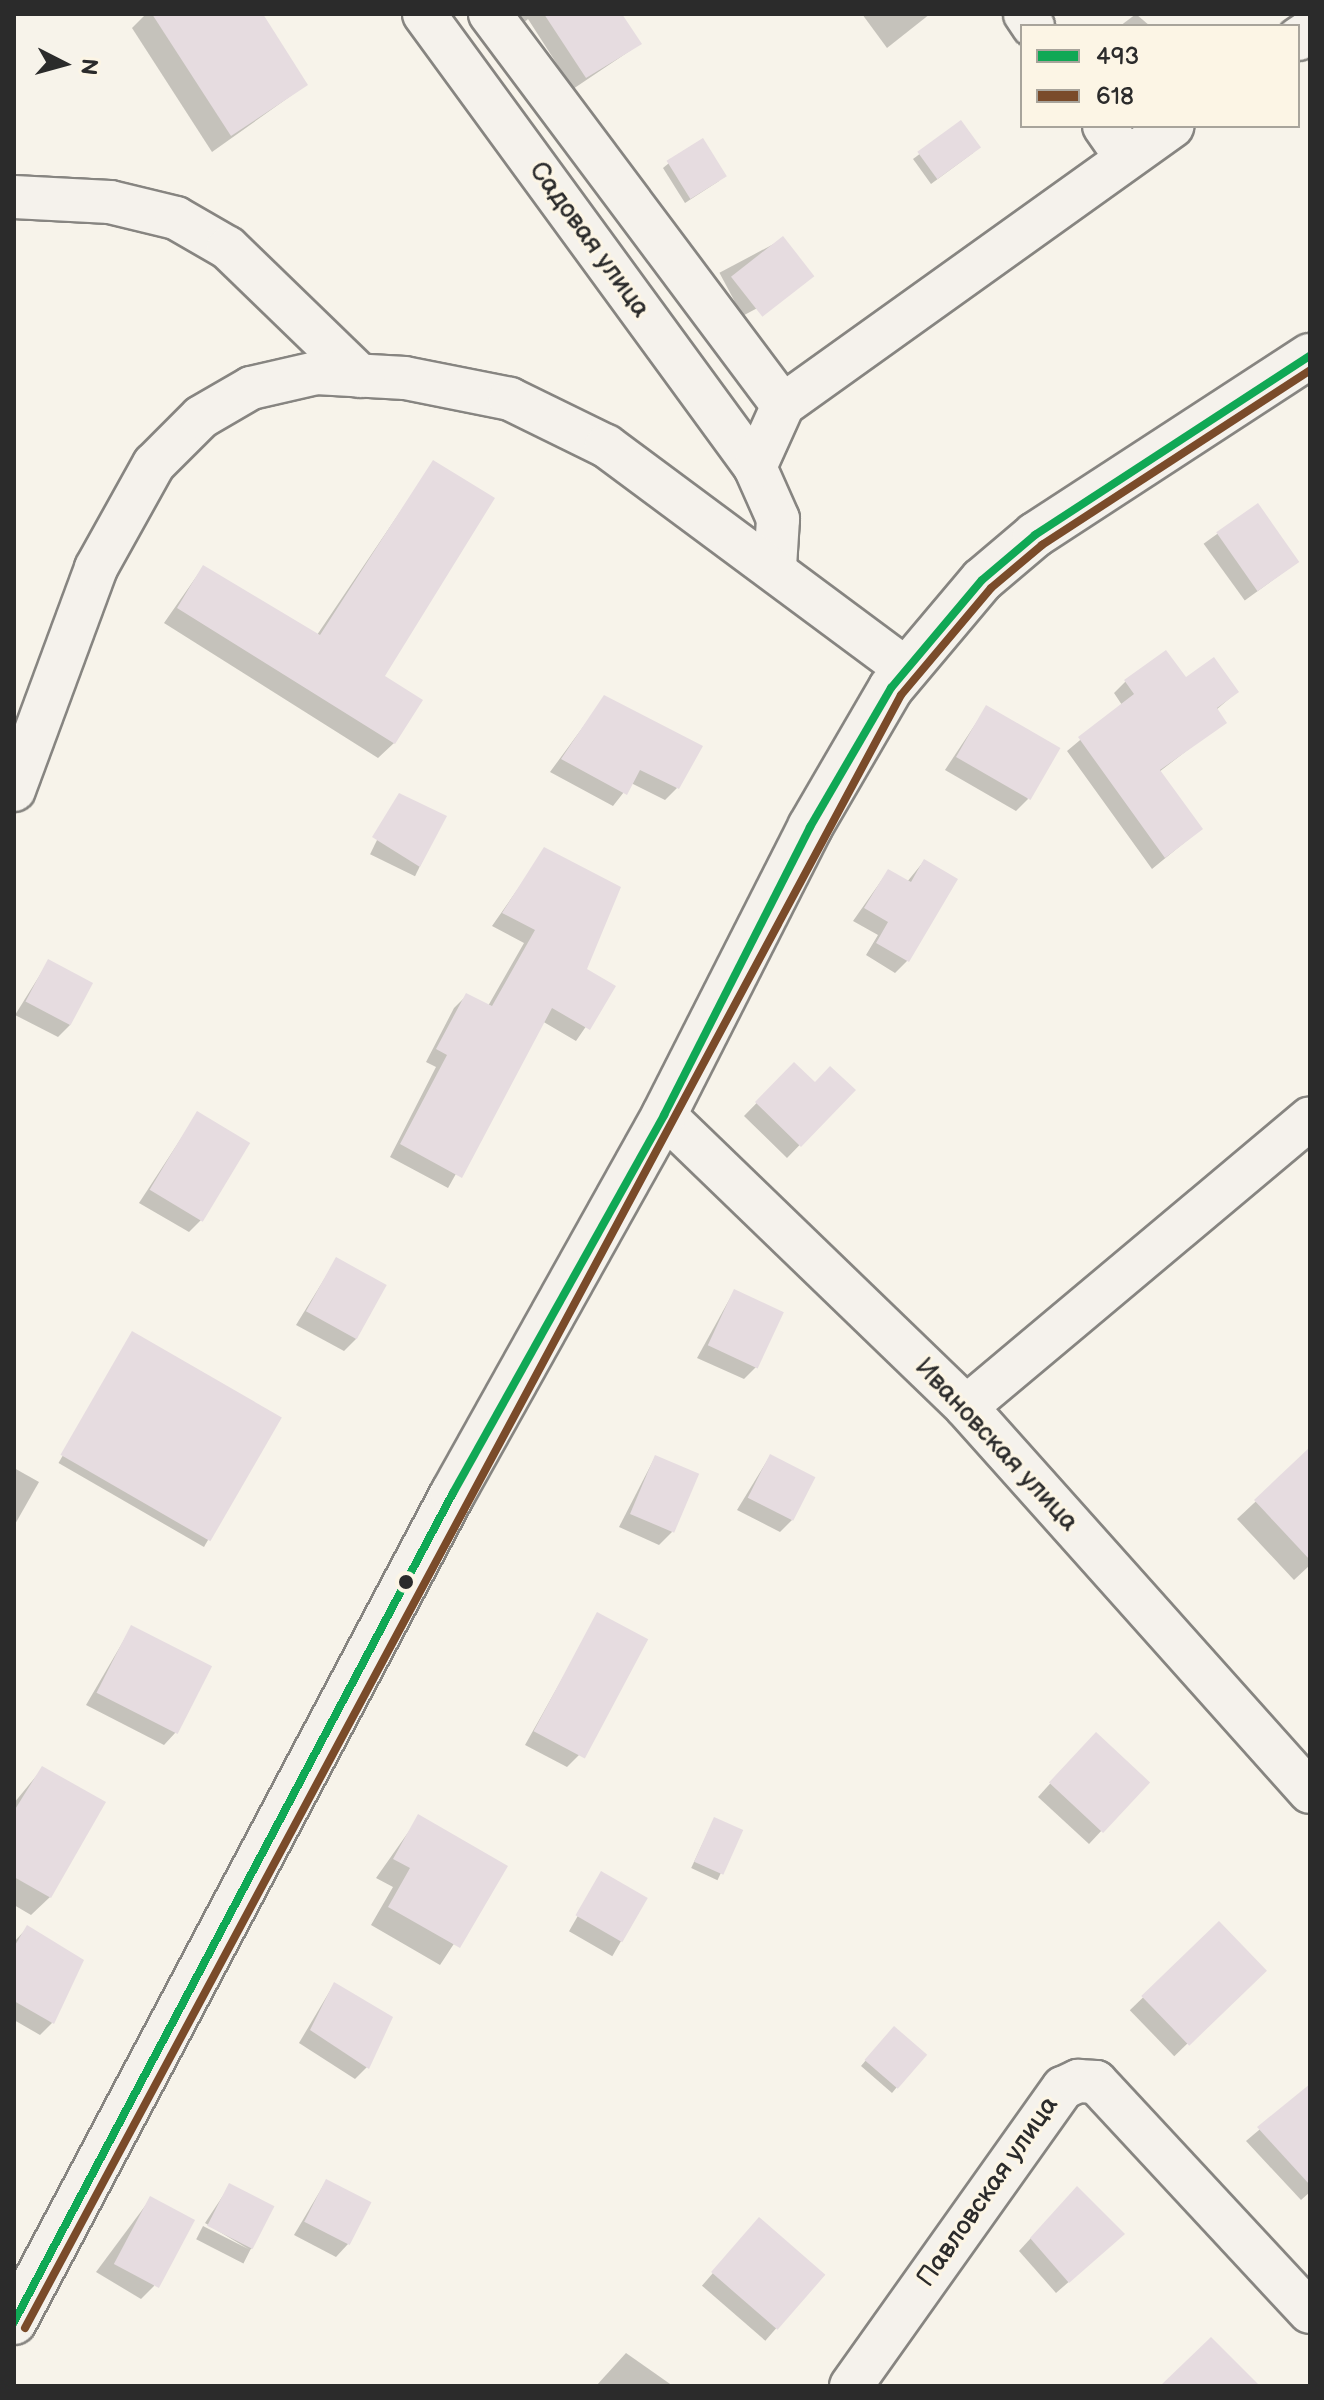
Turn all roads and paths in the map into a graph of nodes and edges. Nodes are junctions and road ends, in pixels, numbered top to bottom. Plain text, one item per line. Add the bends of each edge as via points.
1 (424, 14) edge
2 (490, 14) edge
3 (1165, 128) edge
4 (1115, 142) edge
5 (14, 197) edge
6 (1310, 356) edge
7 (360, 376) junction
8 (783, 405) junction
9 (755, 467) junction
10 (775, 567) junction
11 (906, 669) junction
12 (14, 790) edge
13 (664, 1115) junction
14 (1310, 1118) edge
15 (966, 1407) junction
16 (1310, 1792) edge
17 (1310, 2312) edge
18 (14, 2322) edge
19 (851, 2386) edge

1 - 9 street, Садовая улица
2 - 8 street
3 - 4 street
4 - 8 street
5 - 7 street via 110,202 176,218 228,248
6 - 11 main road via 1035,535 982,580
7 - 10 street via 510,399 606,446
7 - 12 street via 316,373 251,388 201,417 154,464 96,568
8 - 9 street
9 - 10 street, Садовая улица via 778,519
10 - 11 street
11 - 13 main road via 810,827
13 - 15 street, Ивановская улица
13 - 18 main road via 453,1493
14 - 15 street
15 - 16 street, Ивановская улица
17 - 19 street, Павловская улица via 1096,2082 1078,2081 1063,2088

